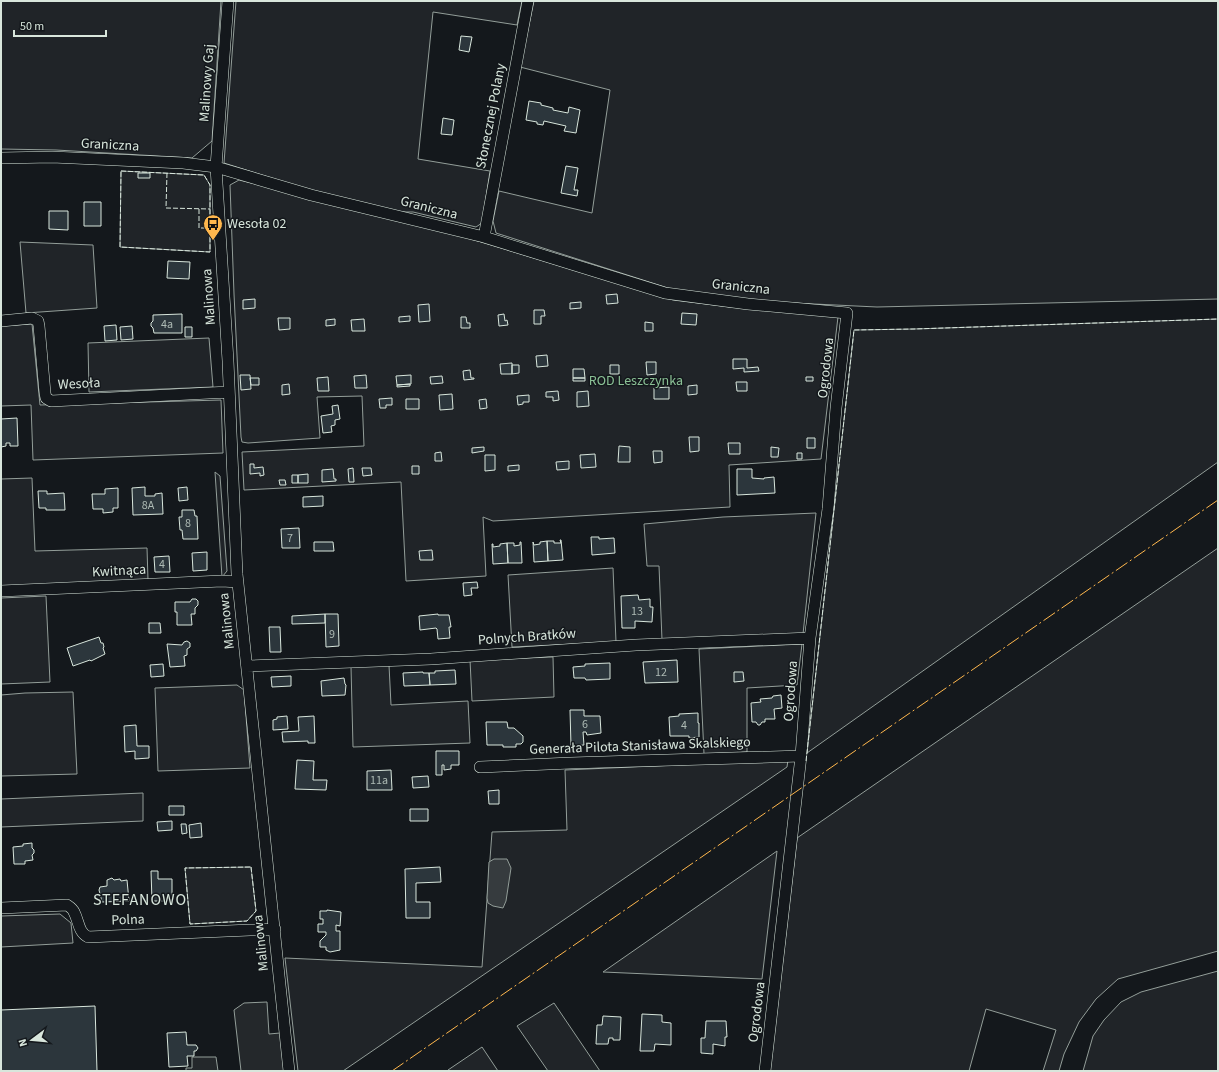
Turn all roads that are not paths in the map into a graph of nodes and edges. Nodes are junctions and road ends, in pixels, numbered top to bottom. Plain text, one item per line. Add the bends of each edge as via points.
1 (228, 1) edge
2 (528, 1) edge
3 (1, 158) edge
4 (216, 167) junction
5 (484, 237) junction
6 (847, 313) joint
7 (1, 321) edge
8 (229, 392) junction
9 (238, 582) junction
10 (1, 591) edge
11 (810, 638) junction
12 (247, 666) junction
13 (801, 756) junction
14 (480, 767) dead end
15 (1, 908) edge
16 (275, 929) junction
17 (289, 1071) edge
18 (765, 1071) edge

1 - 4 street, Malinowy Gaj
2 - 5 street, Słonecznej Polany
3 - 4 street, Graniczna via 68,158
4 - 5 street, Graniczna via 311,195
4 - 8 street, Malinowa
5 - 6 street, Graniczna via 665,293
6 - 11 street, Ogrodowa via 828,509
7 - 8 street, Wesoła via 32,318 38,321 45,394 51,401
8 - 9 street, Malinowa
9 - 10 street, Kwitnąca
9 - 12 street, Malinowa
11 - 12 street, Polnych Bratków via 636,645 431,659
11 - 13 street, Ogrodowa
12 - 16 street, Malinowa
13 - 14 street, Generała Pilota Stanisława Skalskiego
13 - 18 street, Ogrodowa
15 - 16 street, Polna via 67,905 74,911 81,931 88,937
16 - 17 street, Malinowa

